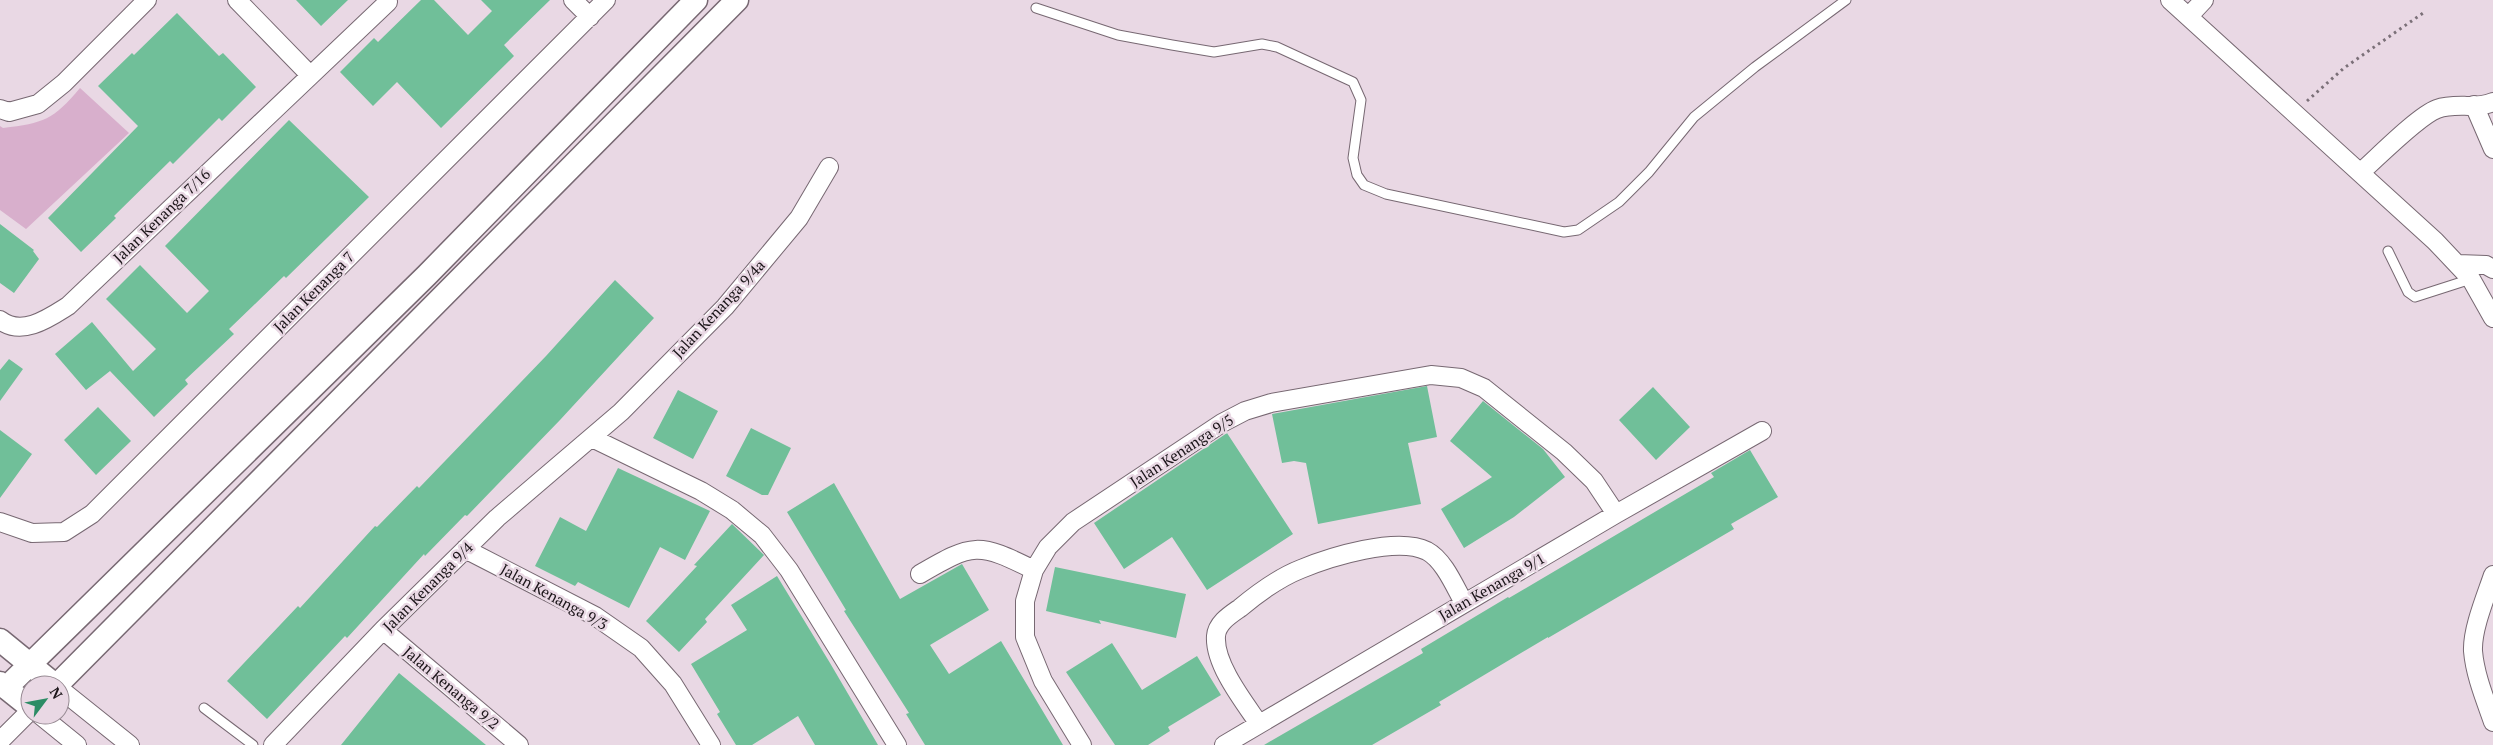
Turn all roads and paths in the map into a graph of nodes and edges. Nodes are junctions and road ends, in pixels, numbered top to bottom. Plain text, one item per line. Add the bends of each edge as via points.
1 (146, 0) edge
2 (237, 0) edge
3 (573, 0) edge
4 (606, 0) edge
5 (696, 0) edge
6 (737, 0) edge
7 (1846, 0) edge
8 (2170, 0) edge
9 (2204, 0) edge
10 (388, 2) dead end
11 (1036, 8) dead end
12 (2426, 11) dead end
13 (2189, 16) junction
14 (590, 17) junction
15 (310, 75) junction
16 (2493, 102) edge
17 (2474, 105) junction
18 (0, 109) edge
19 (2295, 112) junction
20 (2493, 149) edge
21 (829, 166) dead end
22 (2360, 173) junction
23 (2388, 251) dead end
24 (2458, 264) junction
25 (2493, 269) edge
26 (2471, 280) junction
27 (2493, 318) edge
28 (0, 320) edge
29 (1762, 431) dead end
30 (592, 438) junction
31 (1616, 514) junction
32 (0, 522) edge
33 (465, 549) junction
34 (1034, 570) junction
35 (920, 574) dead end
36 (2493, 575) edge
37 (1464, 603) junction
38 (383, 630) junction
39 (0, 640) edge
40 (30, 664) junction
41 (44, 675) edge
42 (66, 675) edge
43 (2, 688) edge
44 (70, 697) edge
45 (20, 700) edge
46 (204, 708) dead end
47 (20, 721) edge
48 (2493, 722) edge
49 (1259, 724) junction
50 (52, 725) edge
51 (0, 741) edge
52 (77, 745) edge
53 (130, 745) edge
54 (253, 745) edge
55 (273, 745) edge
56 (519, 745) edge
57 (711, 745) edge
58 (897, 745) edge
59 (1082, 745) edge
60 (1224, 745) edge

1 - 18 street via 64,83 38,104 9,112
2 - 15 street
3 - 14 street
4 - 14 street, Jalan Kenanga 7
5 - 40 street via 427,275
6 - 42 street
7 - 11 lane via 1754,67 1694,117 1619,202 1578,230 1564,232 1386,194 1364,185 1357,175 1353,158 1361,100 1353,82 1277,47 1262,44 1214,52 1180,47 1118,36
8 - 13 street
9 - 13 street
10 - 15 street, Jalan Kenanga 7/16
12 - 19 path via 2344,68
13 - 19 street
14 - 32 street, Jalan Kenanga 7 via 92,514 64,532 32,533
15 - 28 street, Jalan Kenanga 7/16 via 68,306 47,320 27,327 5,324
16 - 17 street
17 - 20 street
17 - 22 street via 2435,109
19 - 22 street
21 - 30 street, Jalan Kenanga 9/4a via 799,218 725,307
22 - 24 street
23 - 26 lane via 2408,292 2415,297
24 - 25 street
24 - 26 street
26 - 27 street
29 - 31 street, Jalan Kenanga 9/1
30 - 33 street, Jalan Kenanga 9/4
30 - 58 street via 701,491 732,510 762,535 789,570
31 - 34 street, Jalan Kenanga 9/5 via 1594,481 1564,452 1484,388 1461,378 1432,375 1271,403 1245,411 1073,522 1048,547
31 - 37 street, Jalan Kenanga 9/1
33 - 38 street, Jalan Kenanga 9/4
33 - 57 street, Jalan Kenanga 9/3 via 595,616 640,648 673,684
34 - 35 street via 1000,553 976,549 956,553
34 - 59 street, Jalan Kenanga 9/5 via 1025,600 1025,637 1043,681
36 - 48 street via 2478,620 2473,649 2478,681
37 - 49 street, Jalan Kenanga 9/1
37 - 49 street via 1444,568 1427,551 1402,545 1351,552 1300,569 1260,591 1222,622 1216,635 1217,652 1226,671
38 - 55 street, Jalan Kenanga 9/4
38 - 56 street, Jalan Kenanga 9/2
39 - 40 street
40 - 41 street
40 - 43 street
43 - 45 street
44 - 53 street
46 - 54 lane
47 - 51 street
49 - 60 street, Jalan Kenanga 9/1
50 - 52 street

